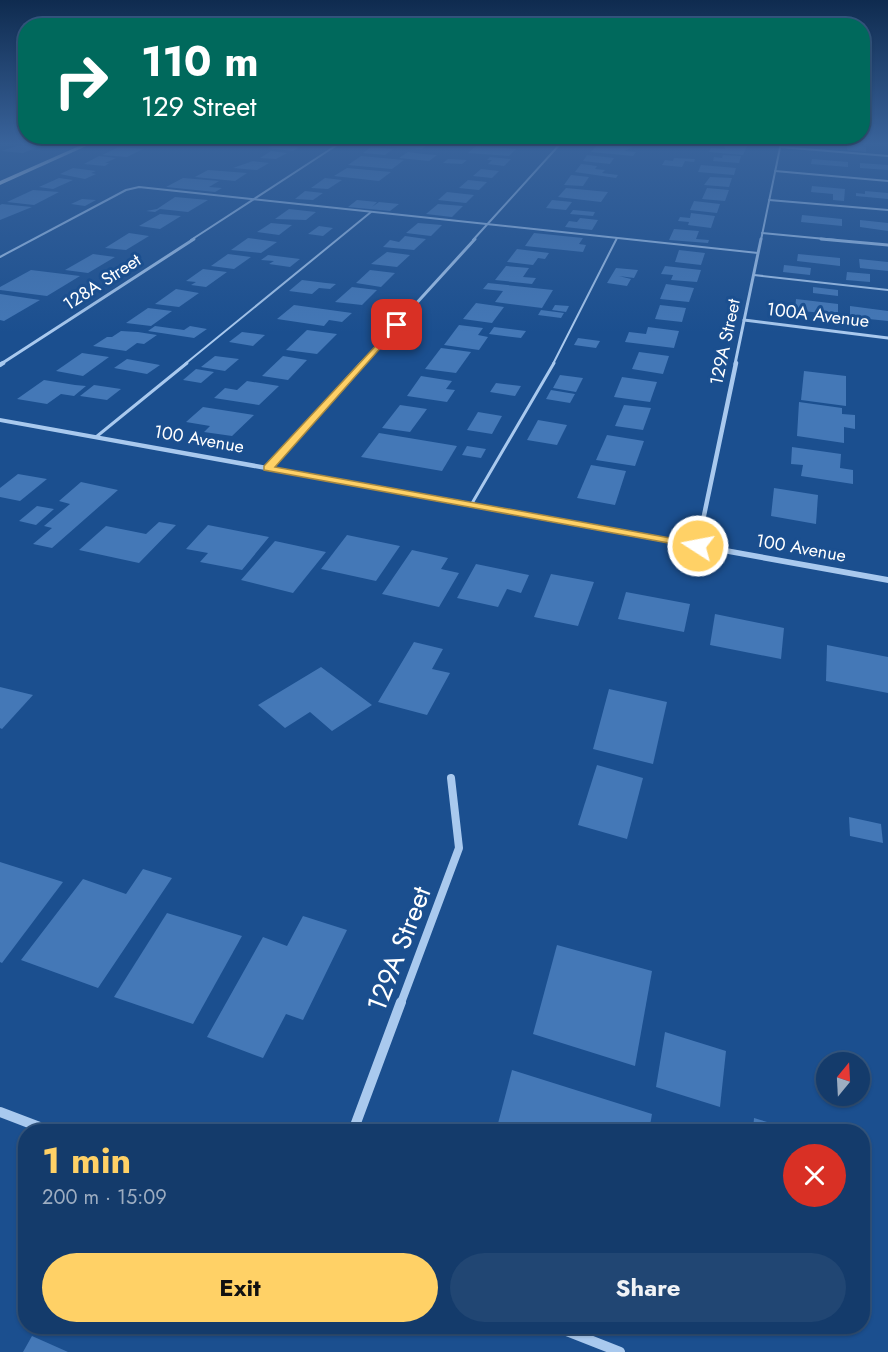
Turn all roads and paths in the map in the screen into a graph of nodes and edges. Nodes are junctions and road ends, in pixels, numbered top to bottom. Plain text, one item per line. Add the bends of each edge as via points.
1 (96, 206) edge
2 (241, 206) edge
3 (317, 206) edge
4 (505, 206) edge
5 (768, 206) edge
6 (842, 206) edge
7 (888, 210) edge
8 (371, 212) junction
9 (489, 224) junction
10 (762, 233) junction
11 (617, 238) junction
12 (888, 245) edge
13 (758, 253) junction
14 (0, 257) edge
15 (754, 275) junction
16 (888, 290) edge
17 (744, 320) junction
18 (888, 338) edge
19 (0, 365) edge
20 (0, 420) edge
21 (96, 437) junction
22 (267, 468) junction
23 (471, 505) junction
24 (698, 546) junction
25 (888, 580) edge
26 (450, 778) dead end
27 (0, 1112) edge
28 (32, 1124) edge
29 (356, 1124) edge
30 (574, 1334) edge
31 (620, 1352) edge

1 - 14 lane
2 - 19 street, 128A Street
3 - 8 lane
4 - 9 street
5 - 10 street, 129A Street
6 - 7 lane
8 - 9 lane
8 - 21 lane
9 - 11 lane
9 - 22 street
10 - 12 street
10 - 13 street, 129A Street
11 - 13 lane
11 - 23 lane via 567,340
13 - 15 street, 129A Street
15 - 16 lane
15 - 17 street, 129A Street
17 - 18 street, 100A Avenue
17 - 24 street, 129A Street
20 - 21 street, 100 Avenue
21 - 22 street, 100 Avenue
22 - 23 street, 100 Avenue
23 - 24 street, 100 Avenue
24 - 25 street, 100 Avenue
26 - 29 street, 129A Street via 459,848
27 - 28 street
30 - 31 street

